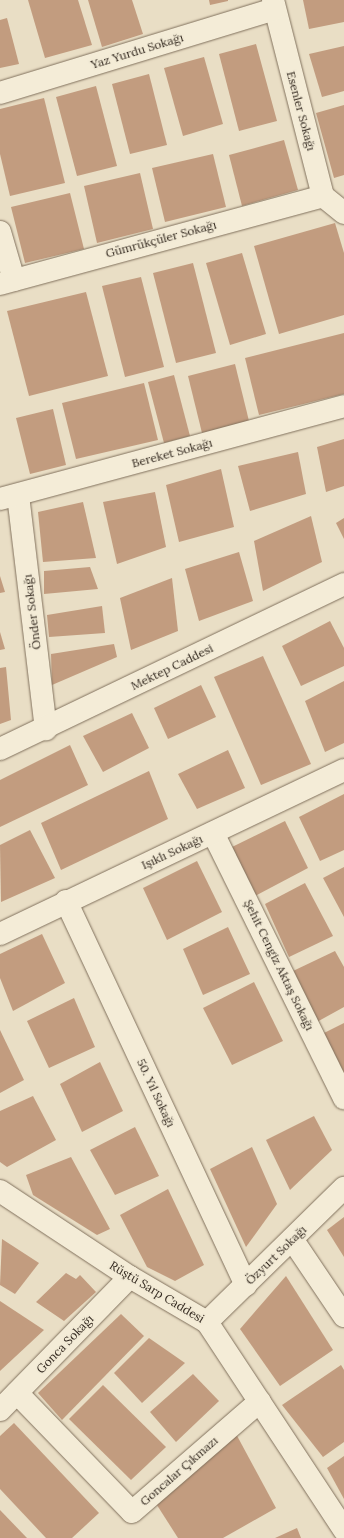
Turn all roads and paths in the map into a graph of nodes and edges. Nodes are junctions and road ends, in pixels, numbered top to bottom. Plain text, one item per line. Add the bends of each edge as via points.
1 (274, 5) edge
2 (0, 93) edge
3 (323, 196) junction
4 (344, 213) edge
5 (0, 232) edge
6 (7, 282) edge
7 (344, 406) edge
8 (9, 497) edge
9 (344, 584) edge
10 (46, 729) junction
11 (0, 749) edge
12 (344, 770) edge
13 (213, 833) junction
14 (66, 901) junction
15 (0, 934) edge
16 (344, 1098) edge
17 (344, 1188) edge
18 (0, 1191) edge
19 (292, 1239) junction
20 (130, 1277) junction
21 (246, 1284) junction
22 (344, 1316) edge
23 (207, 1322) junction
24 (17, 1393) junction
25 (260, 1402) junction
26 (0, 1410) edge
27 (344, 1530) edge

1 - 2 street, Yaz Yurdu Sokağı
1 - 3 street, Esenler Sokağı
3 - 4 street
3 - 6 street, Gümrükçüler Sokağı
5 - 6 street
7 - 8 street, Bereket Sokağı
8 - 10 street, Önder Sokağı
9 - 10 street, Mektep Caddesi
10 - 11 street, Mektep Caddesi
12 - 13 street, Işıklı Sokağı
13 - 14 street, Işıklı Sokağı
13 - 16 street, Şehit Cengiz Aktaş Sokağı
14 - 15 street, Işıklı Sokağı
14 - 21 street, 50. Yıl Sokağı
17 - 19 street, Özyurt Sokağı
18 - 20 street, Rüştü Sarp Caddesi
19 - 21 street, Özyurt Sokağı
19 - 22 street
20 - 23 street, Rüştü Sarp Caddesi
20 - 24 street, Gonca Sokağı
21 - 23 street, Özyurt Sokağı
23 - 25 street, Rüştü Sarp Caddesi
24 - 25 street, Goncalar Çıkmazı via 132,1512
24 - 26 street, Gonca Sokağı
25 - 27 street, Rüştü Sarp Caddesi

